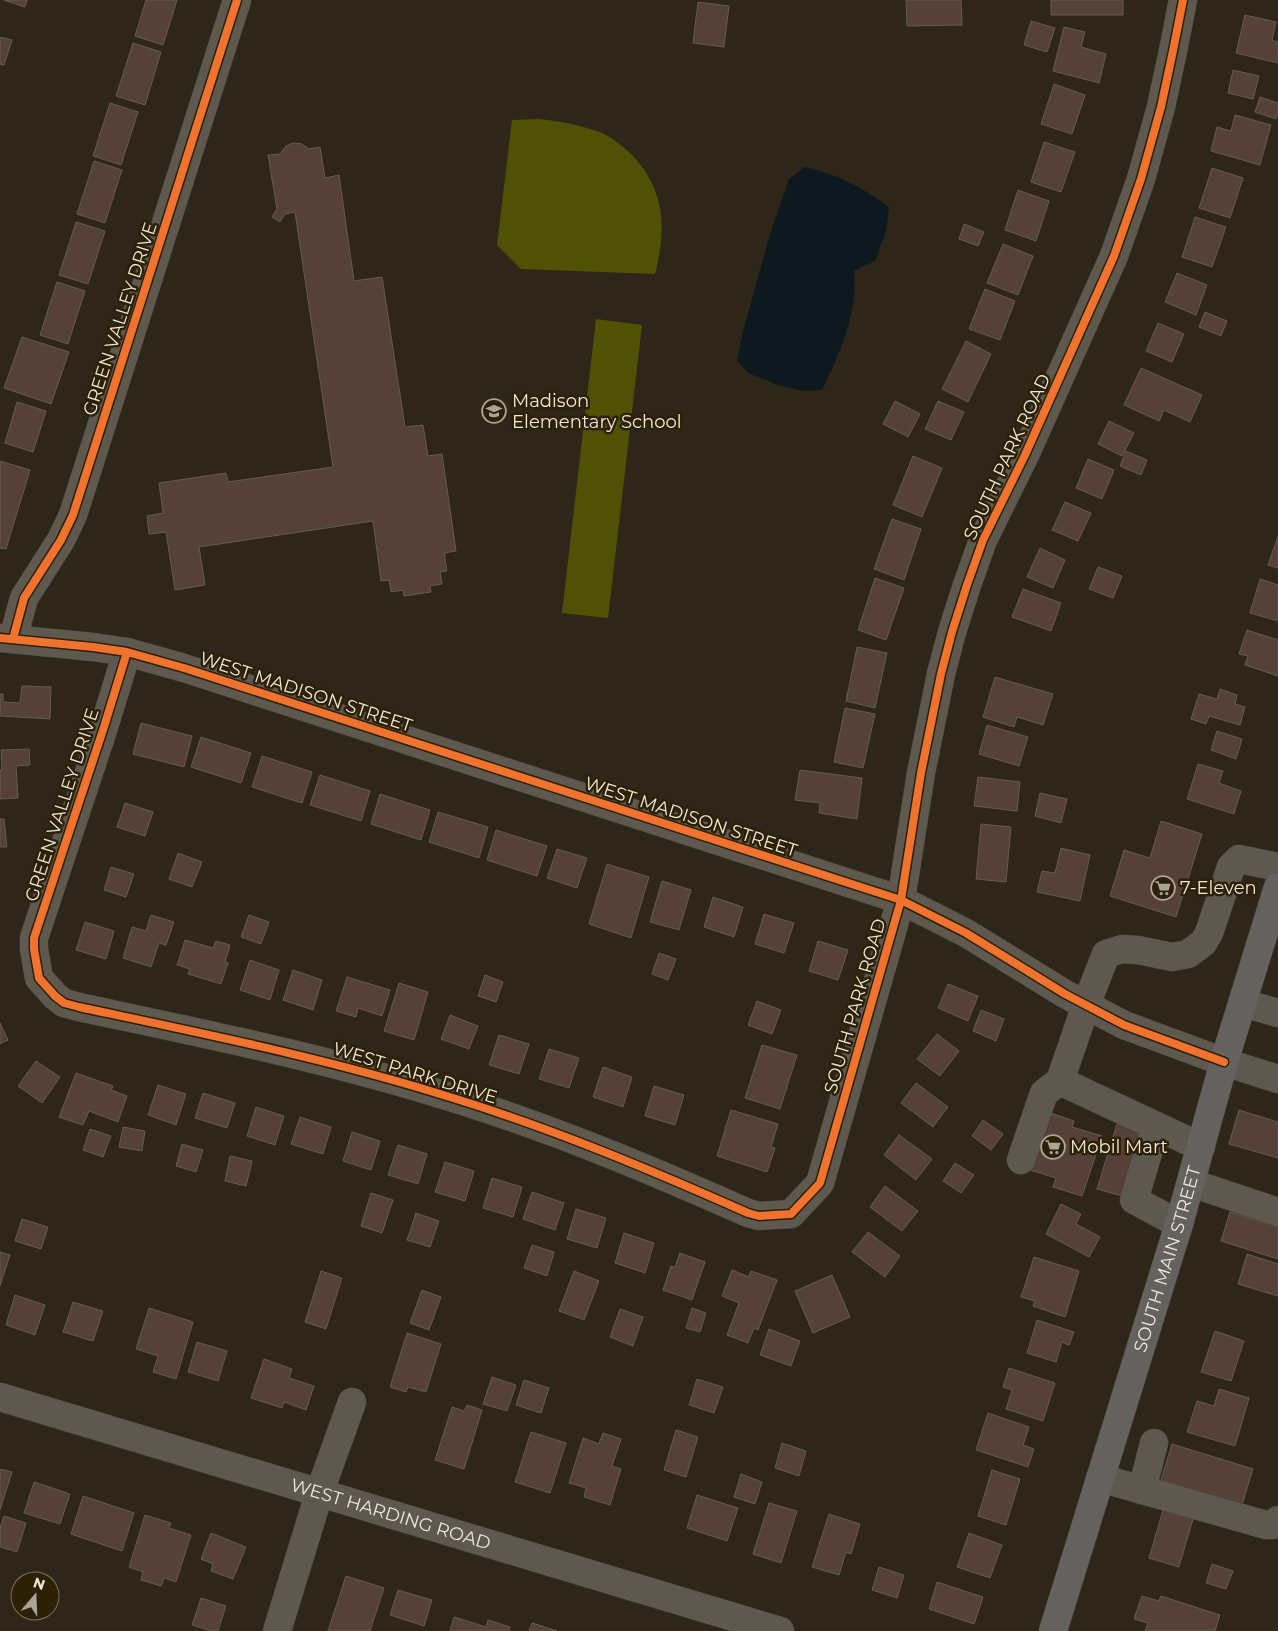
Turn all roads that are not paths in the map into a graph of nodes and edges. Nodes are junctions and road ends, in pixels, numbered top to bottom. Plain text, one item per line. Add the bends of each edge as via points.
1 (237, 0) edge
2 (1183, 0) edge
3 (6, 639) edge
4 (127, 652) junction
5 (1278, 867) edge
6 (1278, 887) edge
7 (901, 900) junction
8 (37, 968) joint
9 (1243, 1003) junction
10 (1086, 1005) junction
11 (1278, 1013) edge
12 (1224, 1062) junction
13 (1278, 1079) edge
14 (1060, 1081) junction
15 (1156, 1126) junction
16 (1201, 1147) junction
17 (1021, 1160) dead end
18 (1191, 1183) junction
19 (1278, 1212) edge
20 (791, 1214) joint
21 (1179, 1224) junction
22 (0, 1397) edge
23 (352, 1402) dead end
24 (1154, 1444) dead end
25 (1100, 1478) junction
26 (1142, 1490) junction
27 (319, 1494) junction
28 (1278, 1520) edge
29 (277, 1631) edge
30 (780, 1631) edge
31 (1053, 1631) edge

1 - 3 street, GREEN VALLEY DRIVE via 76,506 60,540 24,598
2 - 7 street, SOUTH PARK ROAD via 1161,107 1141,179 1114,256 1025,455 983,540 967,585 941,674
3 - 4 street, WEST MADISON STREET
4 - 7 street, WEST MADISON STREET
4 - 8 street, GREEN VALLEY DRIVE via 34,938
5 - 10 street via 1239,859 1230,867 1210,933 1188,954 1172,957 1122,949 1106,954
6 - 9 main road, SOUTH MAIN STREET
7 - 10 street, WEST MADISON STREET via 966,933
7 - 20 street, SOUTH PARK ROAD via 820,1183
8 - 20 street, WEST PARK DRIVE via 39,978 64,1003 266,1046 355,1069 549,1131 643,1167 748,1213 759,1216
9 - 11 street
9 - 12 main road, SOUTH MAIN STREET
10 - 12 street, WEST MADISON STREET via 1124,1026
10 - 14 street
12 - 13 street, WEST MADISON STREET
12 - 16 main road, SOUTH MAIN STREET
14 - 15 street
14 - 17 street via 1044,1093
15 - 16 street
15 - 21 street via 1134,1200
16 - 18 main road, SOUTH MAIN STREET
18 - 19 street
18 - 21 main road, SOUTH MAIN STREET
21 - 25 main road, SOUTH MAIN STREET
22 - 27 street, WEST HARDING ROAD
23 - 27 street
24 - 26 street
25 - 26 street
25 - 31 main road, SOUTH MAIN STREET
26 - 28 street via 1266,1525 1273,1525
27 - 29 street
27 - 30 street, WEST HARDING ROAD

